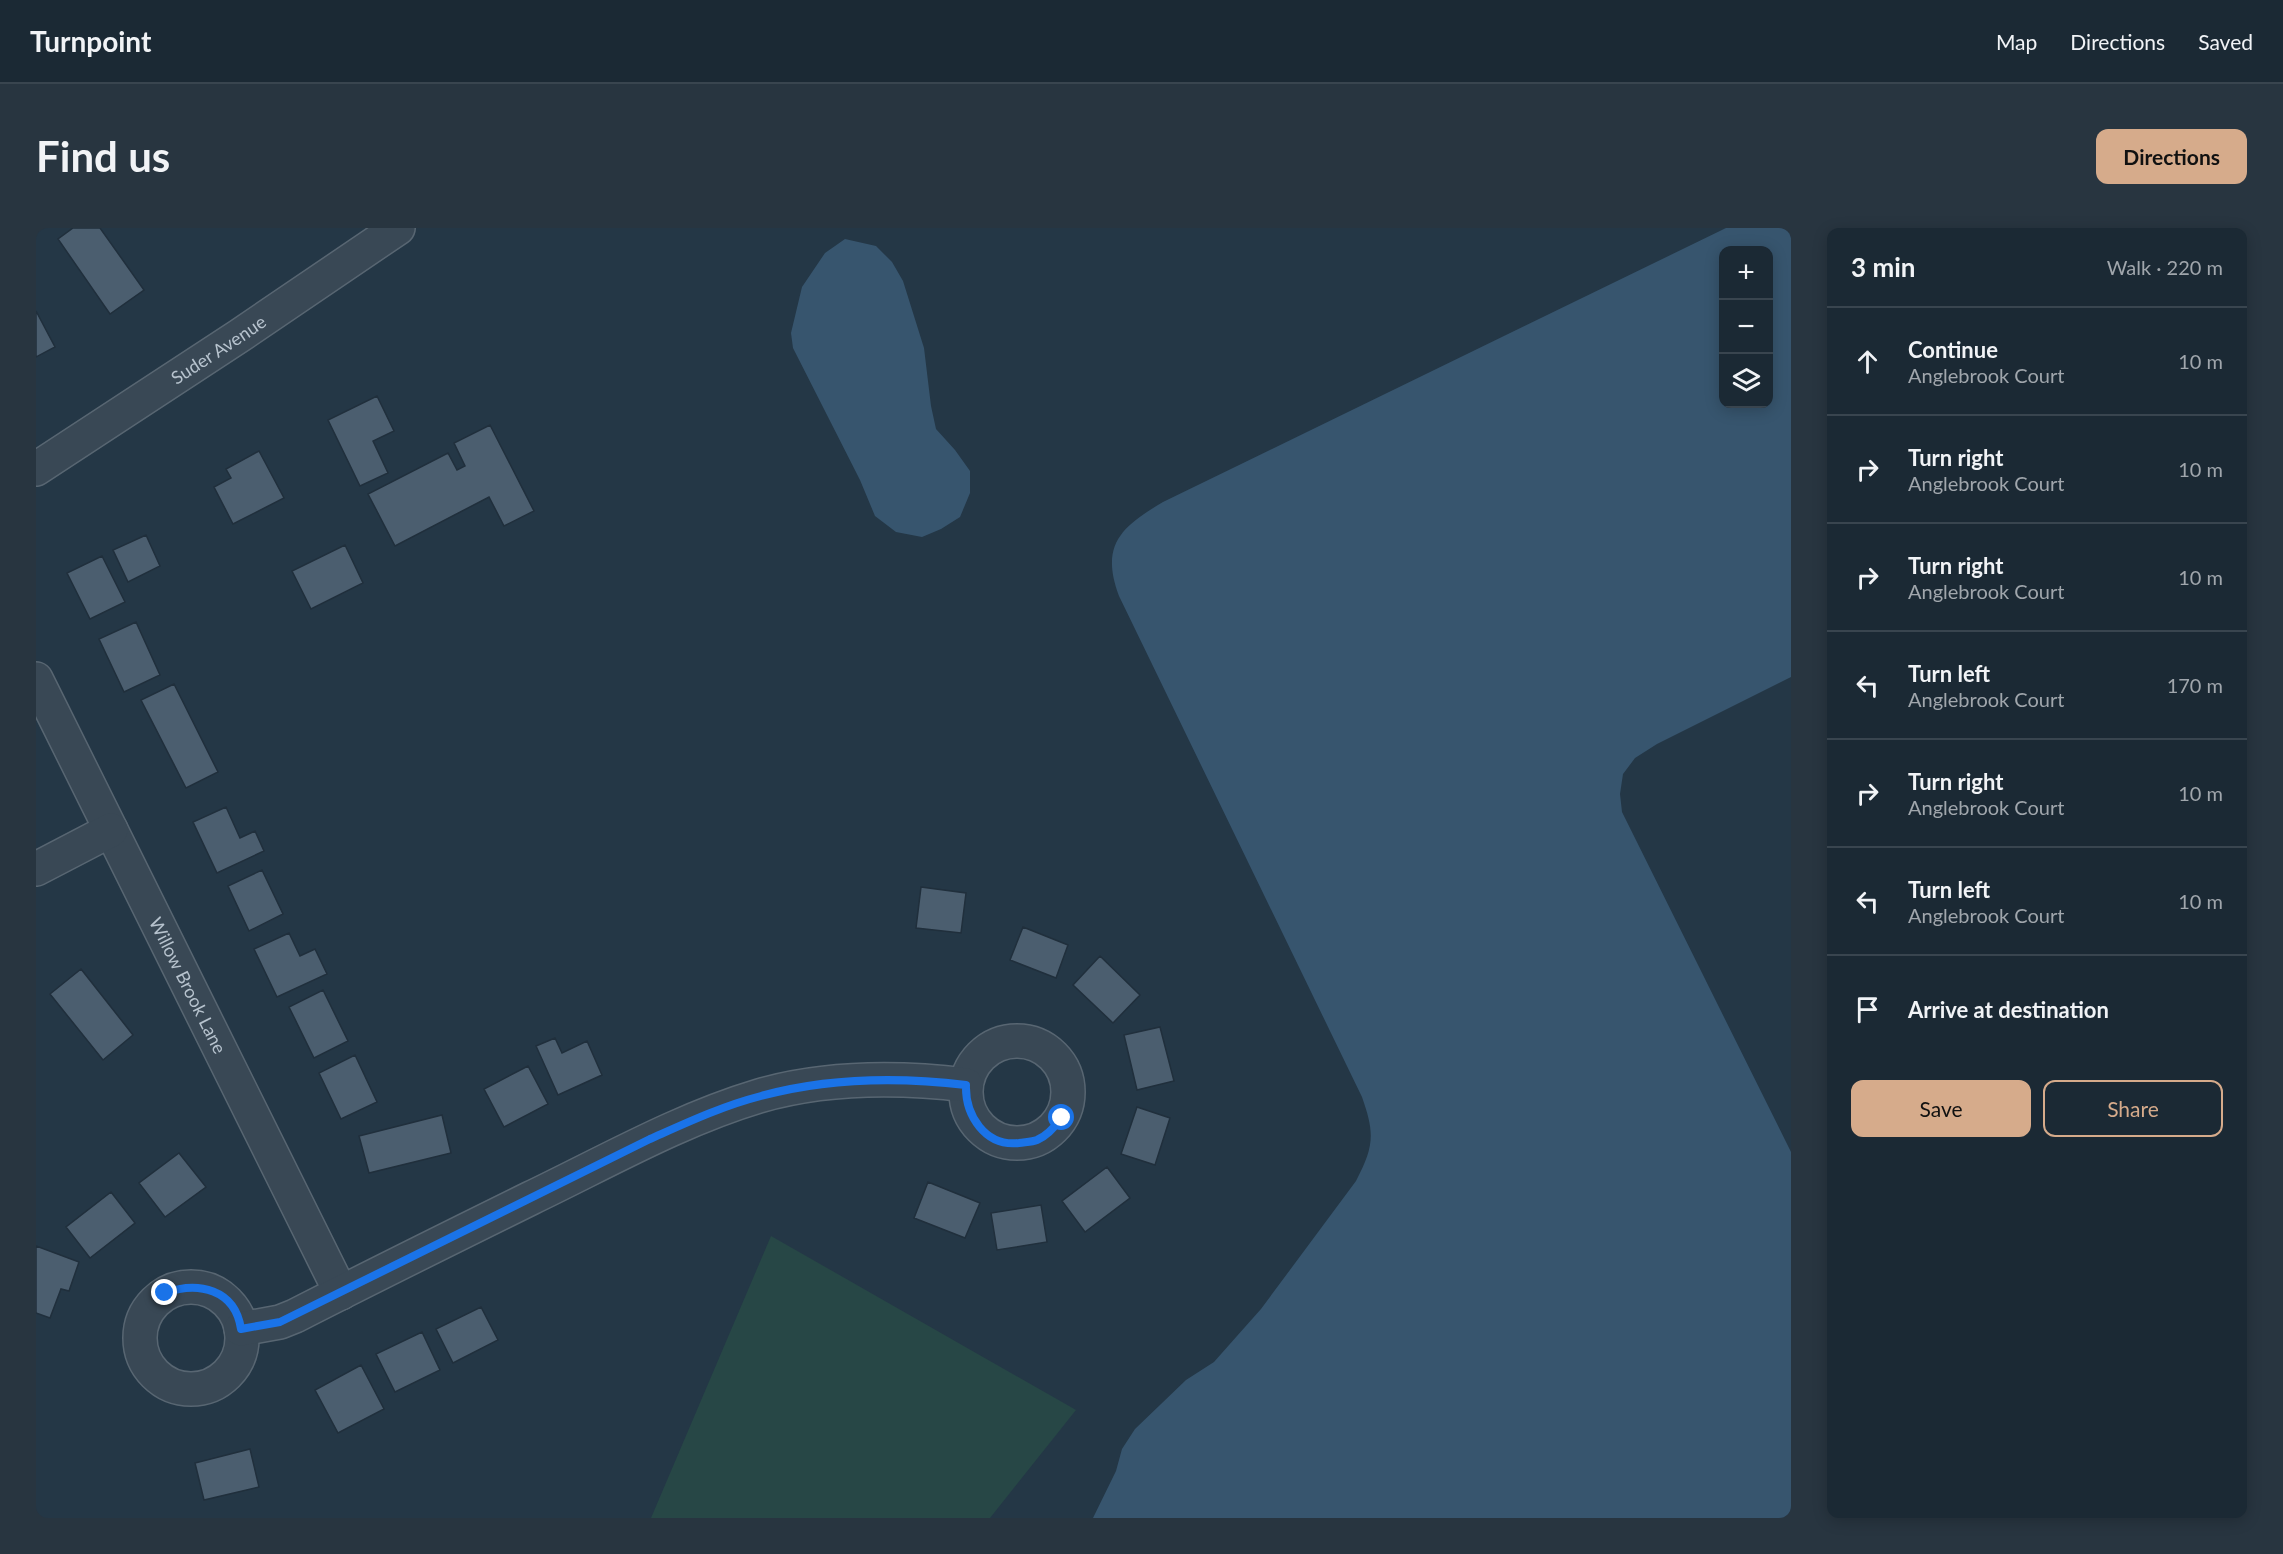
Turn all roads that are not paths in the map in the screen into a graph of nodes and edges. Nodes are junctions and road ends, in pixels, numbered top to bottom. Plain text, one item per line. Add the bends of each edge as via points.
1 (398, 228) edge
2 (36, 470) edge
3 (36, 679) edge
4 (111, 830) junction
5 (36, 869) edge
6 (966, 1085) dead end
7 (341, 1293) junction
8 (241, 1329) dead end

1 - 2 street, Suder Avenue
3 - 4 street, Willow Brook Lane
4 - 5 street
4 - 7 street, Willow Brook Lane
6 - 7 street via 860,1081 804,1086 750,1099 650,1139
7 - 8 street via 280,1322

